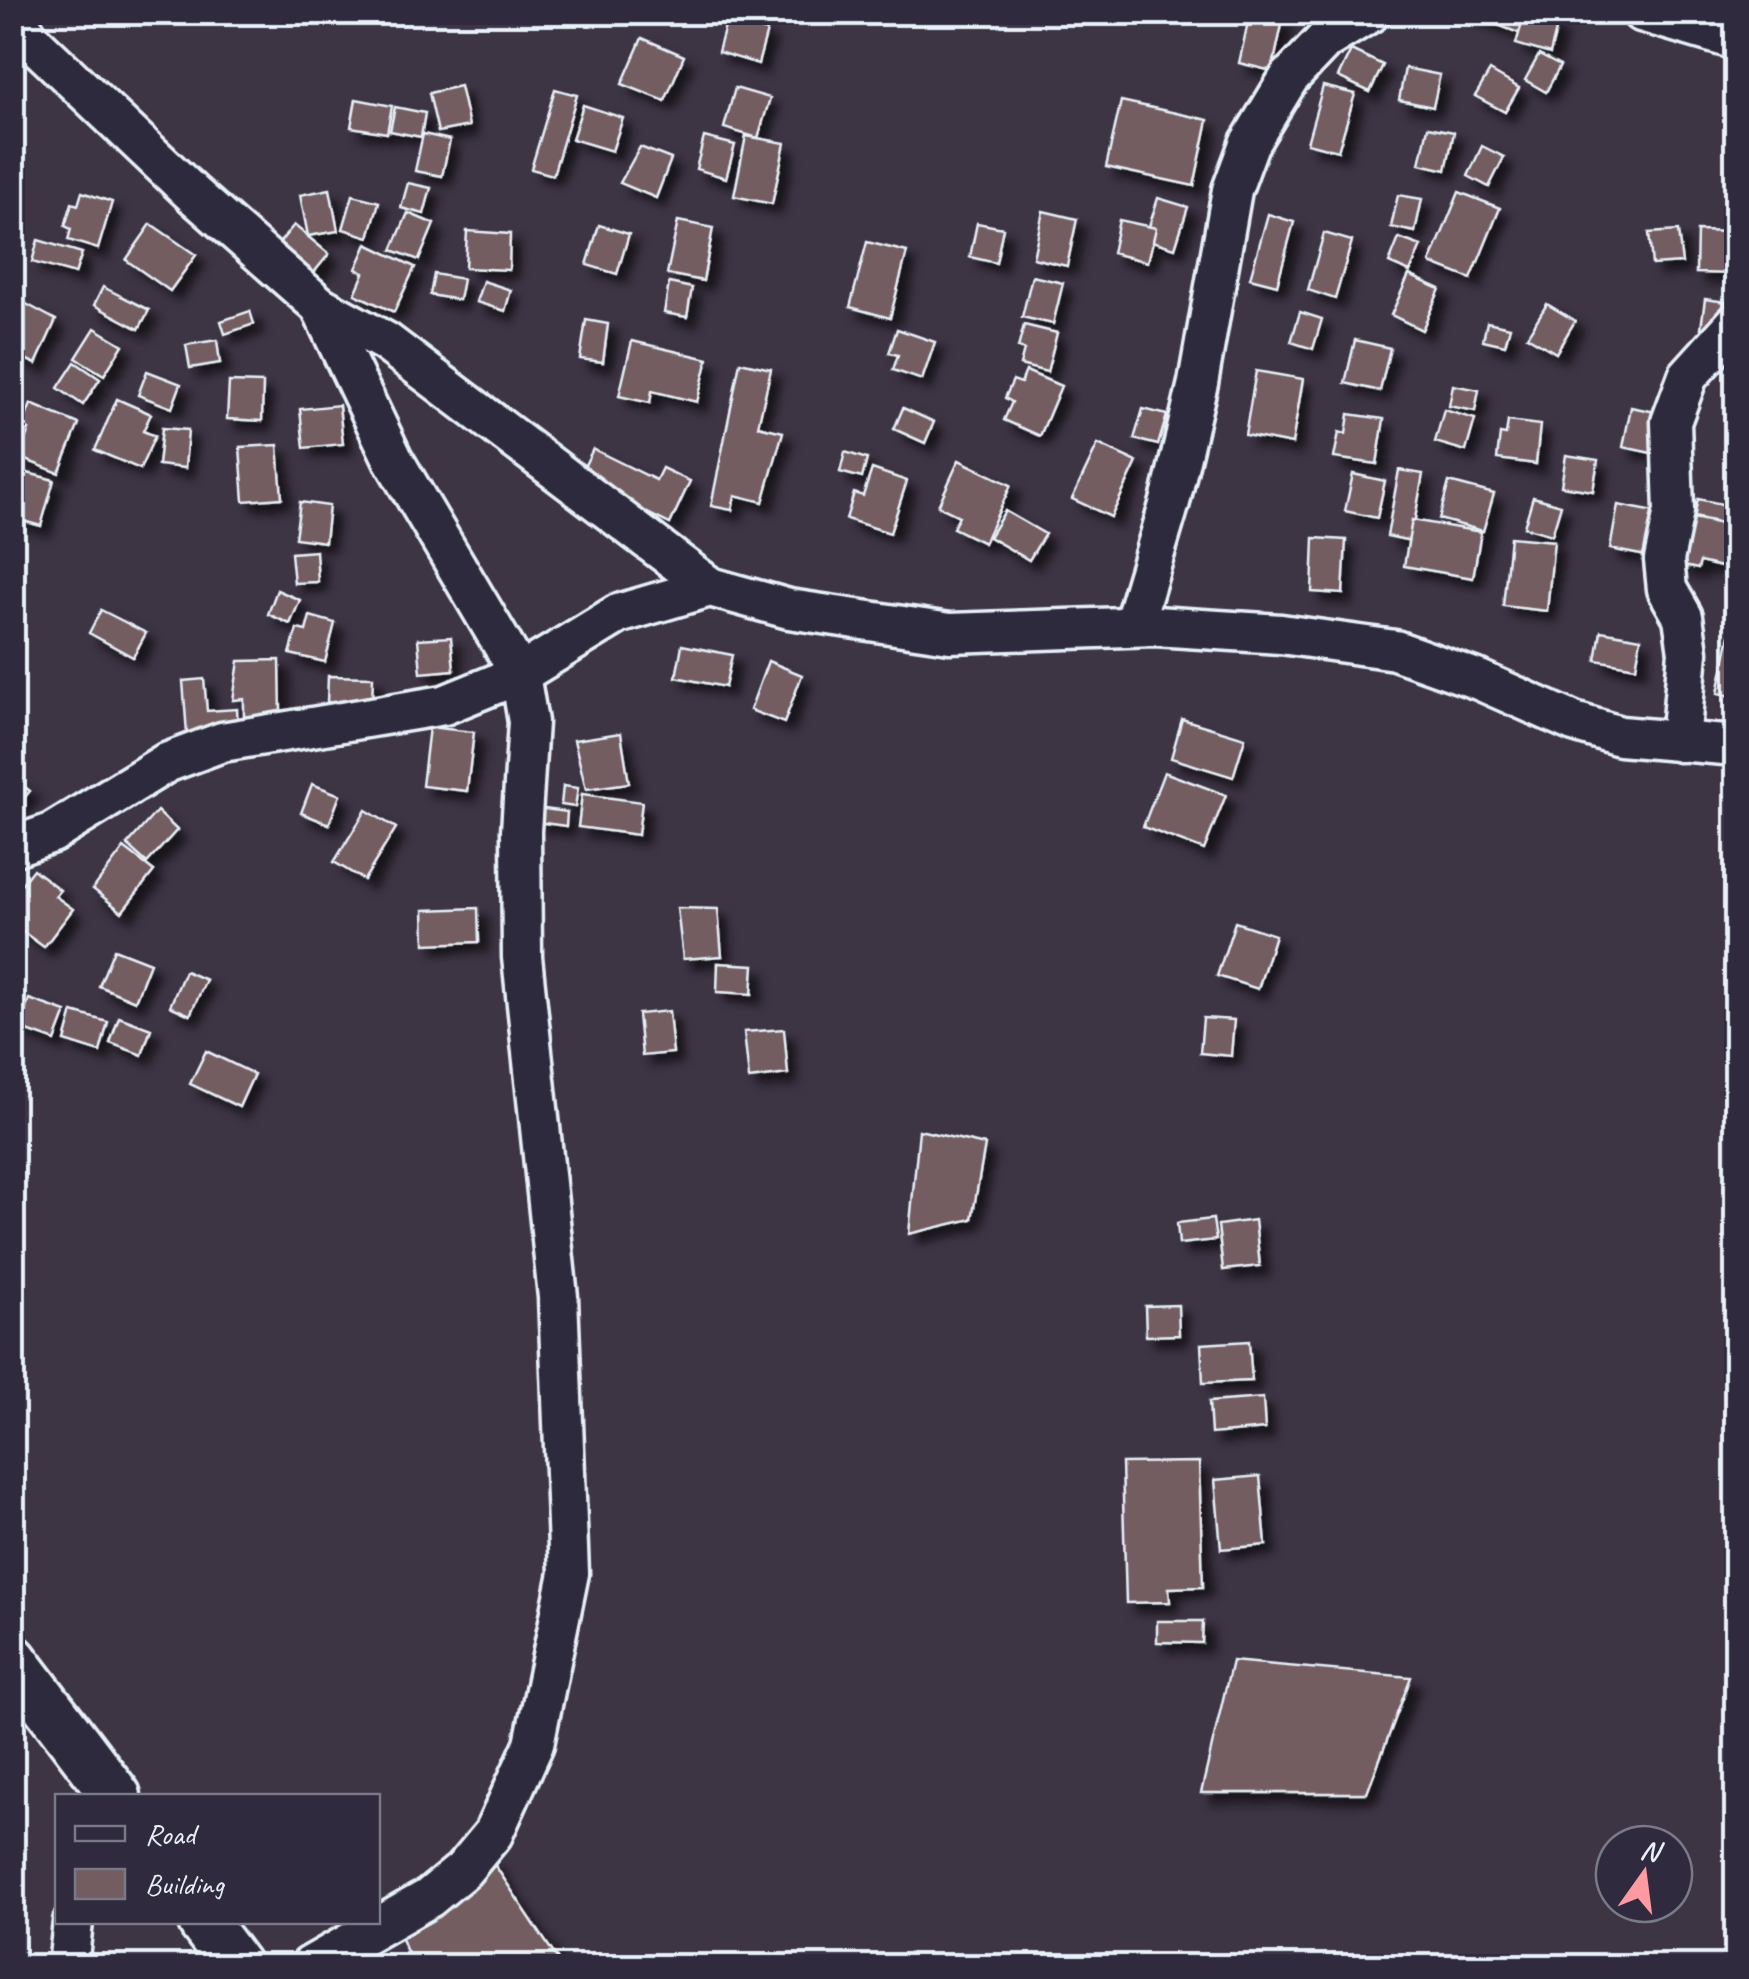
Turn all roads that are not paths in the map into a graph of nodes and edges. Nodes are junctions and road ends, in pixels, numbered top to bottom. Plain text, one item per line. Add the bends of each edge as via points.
1 (1641, 12) edge
2 (12, 14) edge
3 (1358, 14) edge
4 (1736, 40) edge
5 (320, 306) junction
6 (1736, 322) edge
7 (710, 587) junction
8 (1132, 626) junction
9 (520, 674) junction
10 (1680, 742) junction
11 (1736, 746) edge
12 (12, 847) edge
13 (12, 1658) edge
14 (114, 1794) edge
15 (73, 1924) edge
16 (204, 1924) edge
17 (68, 1966) edge
18 (236, 1966) edge
19 (310, 1966) edge

1 - 4 street
2 - 5 street via 194,196
3 - 8 street via 1288,78 1248,144 1232,190 1170,502
5 - 7 street via 386,342
5 - 9 street via 392,459
6 - 10 street via 1688,376 1671,422 1674,511 1664,560 1688,652
7 - 8 street via 789,608 950,633
7 - 9 street via 618,614
8 - 10 street via 1281,634 1395,650 1574,722 1620,736
9 - 12 street via 444,704 222,742 166,763 52,833
9 - 19 street via 528,722 520,831 522,958 558,1297 569,1573 534,1744 493,1834 429,1898
10 - 11 street
13 - 14 street
15 - 17 street
16 - 18 street

